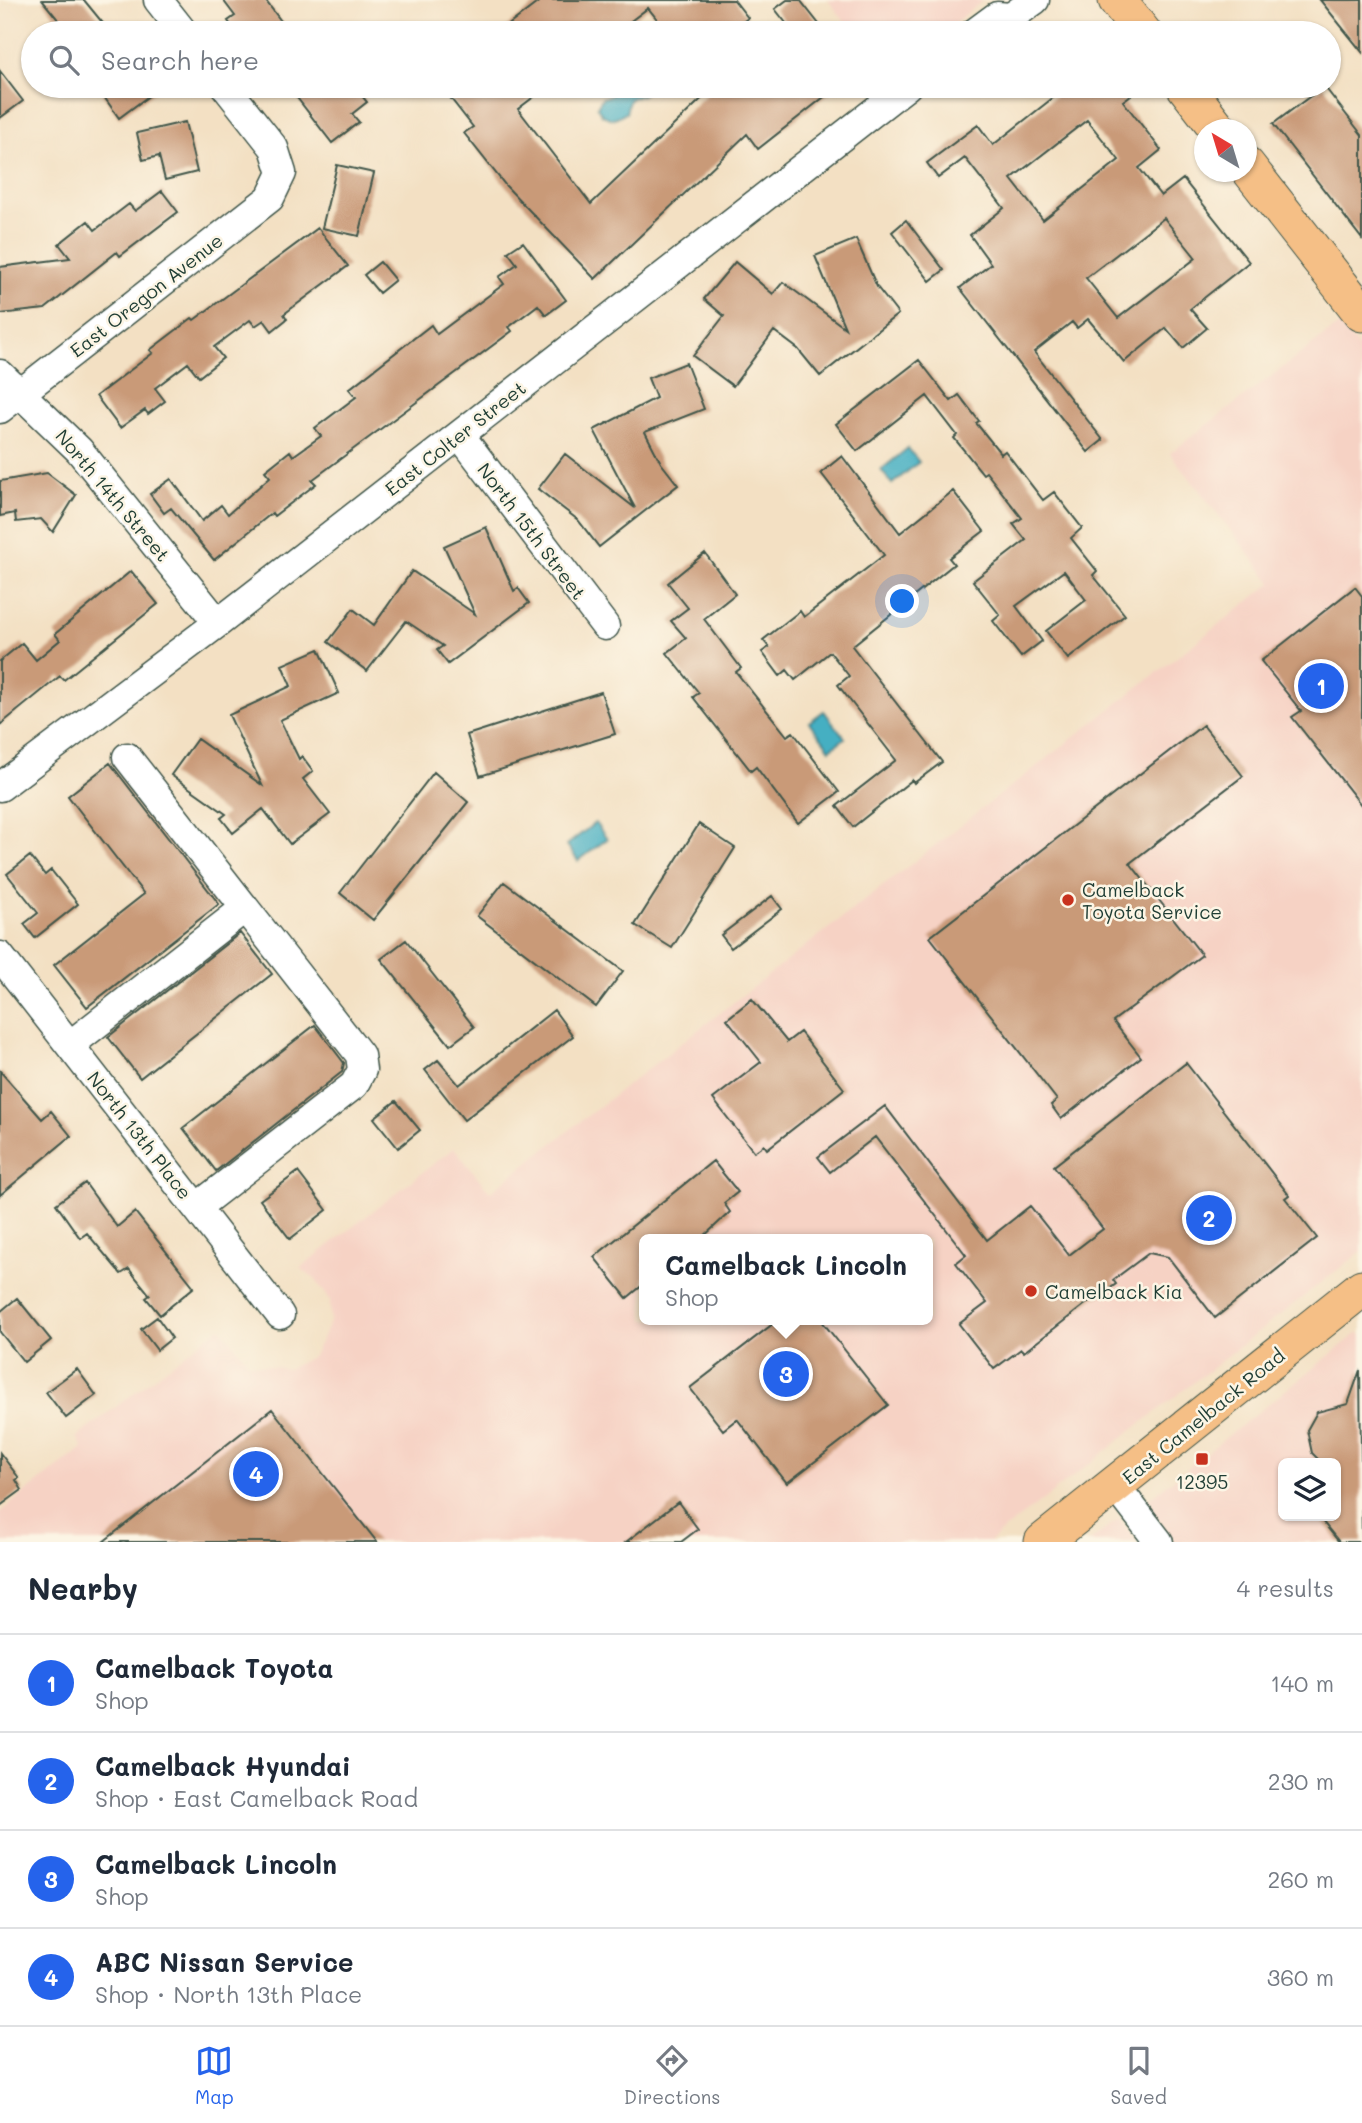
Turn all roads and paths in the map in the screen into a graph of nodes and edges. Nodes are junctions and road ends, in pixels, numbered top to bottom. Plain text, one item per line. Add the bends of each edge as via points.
1 (158, 0) edge
2 (1035, 0) edge
3 (1117, 0) edge
4 (999, 8) edge
5 (175, 21) edge
6 (986, 21) edge
7 (1134, 21) edge
8 (234, 98) edge
9 (892, 98) edge
10 (1194, 98) edge
11 (1210, 119) edge
12 (1257, 178) edge
13 (1362, 313) edge
14 (0, 374) edge
15 (11, 401) edge
16 (460, 435) junction
17 (218, 623) junction
18 (605, 626) dead end
19 (127, 757) dead end
20 (0, 787) edge
21 (245, 908) junction
22 (0, 956) edge
23 (70, 1045) junction
24 (197, 1208) junction
25 (1359, 1296) edge
26 (280, 1315) dead end
27 (1115, 1485) junction
28 (1043, 1542) edge
29 (1158, 1542) edge

1 - 5 street
2 - 4 street via 1011,17
3 - 7 main road
4 - 6 street
8 - 15 street, East Oregon Avenue via 274,148 282,173 270,198
9 - 16 street, East Colter Street
10 - 11 main road
12 - 13 main road
14 - 15 street, North 14th Street
15 - 17 street, North 14th Street via 79,450
16 - 17 street, East Colter Street
16 - 18 street, North 15th Street
17 - 20 street, East Colter Street
19 - 21 street
21 - 23 street
21 - 24 street via 360,1055 362,1070 354,1085
22 - 23 street, North 13th Place
23 - 24 street, North 13th Place
24 - 26 street, North 13th Place
25 - 27 main road, East Camelback Road
27 - 28 main road, East Camelback Road
27 - 29 street

